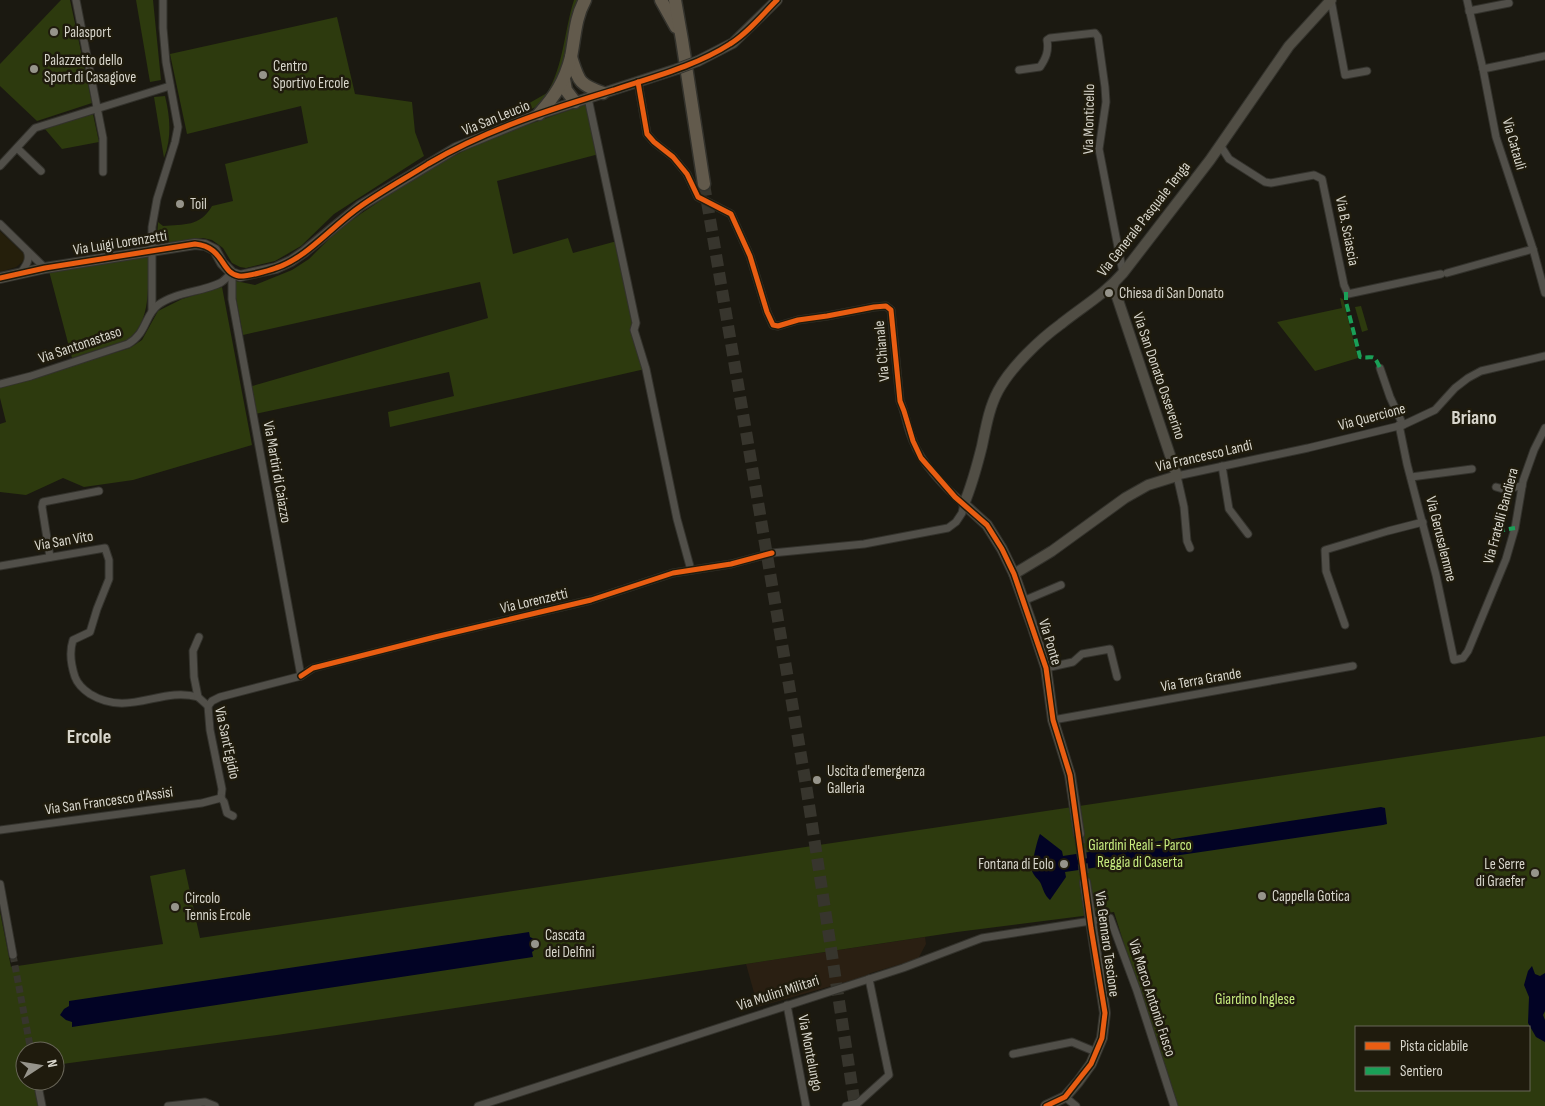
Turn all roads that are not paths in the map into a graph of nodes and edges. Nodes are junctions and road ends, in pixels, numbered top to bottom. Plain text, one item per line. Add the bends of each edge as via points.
1 (76, 0) edge
2 (163, 0) edge
3 (585, 0) edge
4 (661, 0) edge
5 (675, 0) edge
6 (680, 0) edge
7 (777, 0) edge
8 (1331, 0) edge
9 (1467, 0) edge
10 (1509, 3) dead end
11 (1469, 12) junction
12 (682, 40) junction
13 (1545, 56) edge
14 (571, 57) junction
15 (1483, 69) junction
16 (1018, 70) dead end
17 (1367, 71) dead end
18 (564, 79) junction
19 (579, 80) junction
20 (638, 82) junction
21 (170, 86) junction
22 (603, 93) junction
23 (588, 98) junction
24 (574, 102) junction
25 (96, 108) junction
26 (539, 114) junction
27 (1220, 145) junction
28 (17, 148) junction
29 (1229, 159) junction
30 (1210, 160) junction
31 (0, 166) edge
32 (41, 171) dead end
33 (103, 172) dead end
34 (704, 184) tunnel mouth
35 (0, 224) edge
36 (1533, 249) junction
37 (27, 251) junction
38 (152, 251) junction
39 (45, 268) junction
40 (232, 273) junction
41 (1123, 273) junction
42 (20, 274) junction
43 (0, 278) edge
44 (1113, 285) junction
45 (1545, 293) edge
46 (152, 310) junction
47 (1545, 356) edge
48 (1380, 368) dead end
49 (0, 384) edge
50 (1401, 425) junction
51 (1545, 428) edge
52 (1308, 448) joint
53 (1222, 466) junction
54 (1472, 469) dead end
55 (1177, 476) junction
56 (1411, 477) junction
57 (1522, 486) junction
58 (1496, 487) dead end
59 (99, 491) dead end
60 (964, 504) junction
61 (1423, 522) junction
62 (1248, 534) dead end
63 (1190, 548) dead end
64 (50, 557) junction
65 (0, 566) edge
66 (691, 570) junction
67 (1014, 574) junction
68 (1061, 585) dead end
69 (1023, 601) junction
70 (1345, 626) dead end
71 (199, 637) dead end
72 (1454, 660) joint
73 (1353, 666) dead end
74 (1046, 668) junction
75 (301, 676) junction
76 (1117, 677) dead end
77 (198, 697) junction
78 (208, 706) junction
79 (1053, 720) junction
80 (220, 798) junction
81 (233, 816) dead end
82 (0, 830) edge
83 (1079, 834) tunnel mouth
84 (1085, 882) tunnel mouth
85 (0, 884) edge
86 (1090, 922) junction
87 (13, 955) tunnel mouth
88 (869, 979) junction
89 (787, 1004) junction
90 (1096, 1052) junction
91 (1013, 1054) dead end
92 (39, 1091) tunnel mouth
93 (1064, 1097) junction
94 (42, 1106) edge
95 (168, 1106) edge
96 (215, 1106) edge
97 (478, 1106) edge
98 (806, 1106) edge
99 (846, 1106) edge
100 (1046, 1106) edge
101 (1076, 1106) edge
102 (1174, 1106) edge

1 - 25 street
2 - 21 street, Via Santonastaso
3 - 14 highway via 576,23
4 - 12 highway
5 - 12 highway
6 - 12 highway
7 - 20 street, Via San Leucio, bridge via 732,43 718,52
8 - 17 street via 1345,75
8 - 27 street, Via Generale Pasquale Tenga via 1289,46
9 - 11 street, Via Catauli
10 - 11 street
11 - 15 street, Via Catauli
12 - 34 highway
13 - 15 street
14 - 18 highway
14 - 19 highway
15 - 36 street, Via Catauli via 1496,137
16 - 41 street, Via Monticello via 1040,67 1050,38 1095,33 1098,37 1106,102 1100,149
18 - 24 highway via 566,90
18 - 26 highway via 555,96
19 - 22 highway via 588,88
19 - 24 highway
20 - 22 street, Via San Leucio
20 - 60 street, Via Chianale via 647,134 687,174 698,197 731,214 750,256 766,312 773,325 874,307 886,306 891,310 900,401 913,441 921,458
21 - 25 street
21 - 38 street, Via Santonastaso via 178,128 157,199
22 - 23 street, Via San Leucio
23 - 24 street, Via San Leucio
23 - 66 street via 636,323 634,330 646,369 677,519
24 - 26 street, Via San Leucio
25 - 28 street via 35,128
25 - 33 street via 103,138
26 - 40 street, Via San Leucio via 456,148 430,163 360,206 291,261 250,274 240,276
27 - 29 street
27 - 30 street, Via Generale Pasquale Tenga
28 - 31 street
28 - 32 street
29 - 30 street
29 - 36 street, Via B. Sciascia via 1265,182 1314,175 1322,179 1348,294
30 - 41 street, Via Generale Pasquale Tenga
35 - 37 street
36 - 45 street, Via Catauli
37 - 39 street
37 - 42 street via 28,261
38 - 39 street, Via Luigi Lorenzetti
38 - 40 street, Via Luigi Lorenzetti via 205,245 215,250
38 - 46 street, Via Santonastaso
39 - 42 street, Via Luigi Lorenzetti
40 - 46 street via 221,282 160,303
40 - 75 street, Via Martiri di Caiazzo via 238,336
41 - 44 street, Via Generale Pasquale Tenga
42 - 43 street, Via Luigi Lorenzetti
44 - 55 street, Via San Donato Osseverino
44 - 60 street, Via Generale Pasquale Tenga via 1037,343 998,391
46 - 49 street, Via Santonastaso via 140,335 128,344
47 - 50 street, Via Quercione via 1481,371 1455,388 1435,410
48 - 50 street, Via Gerusalemme
50 - 52 street, Via Quercione
50 - 56 street, Via Gerusalemme
51 - 57 street, Via Fratelli Bandiera
52 - 53 street, Via Francesco Landi
53 - 55 street, Via Francesco Landi
53 - 62 street via 1229,509
54 - 56 street
55 - 63 street
55 - 67 street, Via Francesco Landi via 1148,485 1125,498
56 - 61 street, Via Gerusalemme
57 - 58 street
57 - 72 street, Via Fratelli Bandiera via 1506,559 1468,651 1463,658
59 - 64 street via 43,502
60 - 66 street, Via Lorenzetti via 962,513 948,528 864,544 772,553
60 - 67 street, Via Ponte via 987,525
61 - 70 street via 1325,550 1326,571
61 - 72 street, Via Gerusalemme
64 - 65 street, Via San Vito
64 - 77 street, Via San Vito via 105,548 109,560 110,579 90,632 73,640 70,649 72,669 85,691 101,701 114,704 180,695
66 - 75 street, Via Lorenzetti via 591,600 313,668
67 - 69 street, Via Ponte
68 - 69 street
69 - 74 street, Via Ponte
71 - 77 street, Via Sant'Egidio via 192,659
73 - 79 street, Via Terra Grande
74 - 76 street via 1072,662 1082,654 1110,649
74 - 79 street, Via Ponte
75 - 78 street, Via Lorenzetti via 220,697
77 - 78 street, Via Sant'Egidio
78 - 80 street, Via Sant'Egidio via 222,788
79 - 83 street, Via Ponte via 1070,775
80 - 81 street via 227,813
80 - 82 street, Via San Francesco d'Assisi
84 - 86 street, Via Gennaro Tescione
85 - 87 street
86 - 88 street, Via Mulini Militari via 982,938
86 - 90 street, Via Gennaro Tescione via 1104,1013 1102,1038
86 - 102 street, Via Marco Antonio Fusco via 1110,918
88 - 89 street, Via Mulini Militari
88 - 99 street via 889,1075 858,1102
89 - 97 street, Via Mulini Militari
89 - 98 street, Via Montelungo
90 - 91 street via 1072,1042
90 - 93 street, Via Gennaro Tescione via 1091,1064
92 - 94 street
93 - 100 street, Via Gennaro Tescione
93 - 101 street
95 - 96 street via 205,1102

